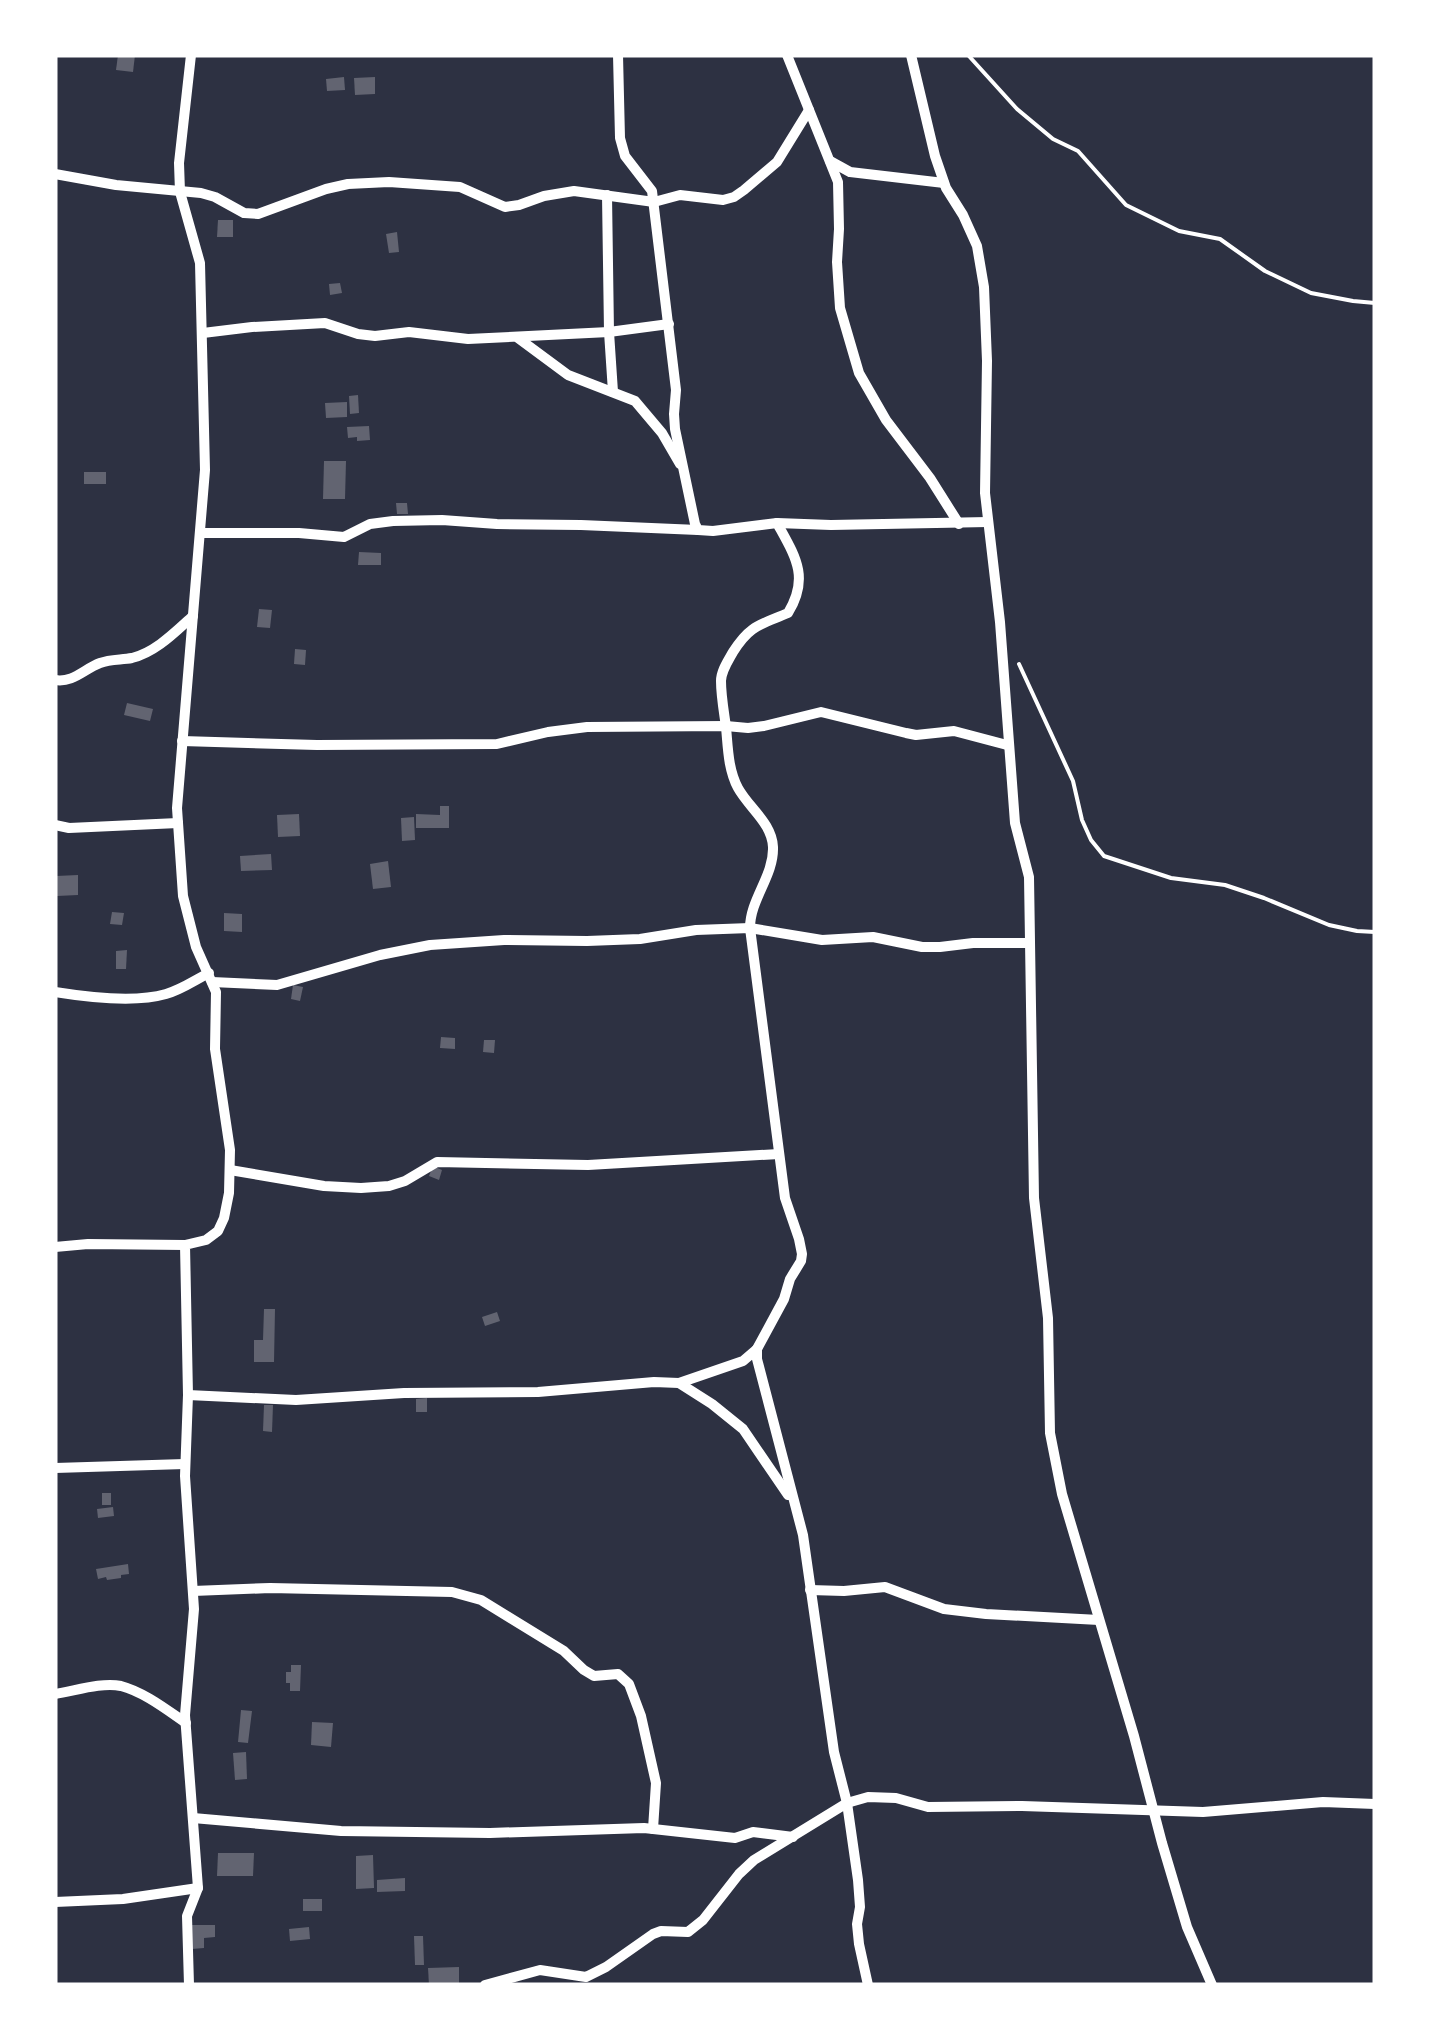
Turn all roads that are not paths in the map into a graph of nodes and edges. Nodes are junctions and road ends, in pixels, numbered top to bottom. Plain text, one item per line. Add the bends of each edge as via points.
1 (191, 55) edge
2 (618, 55) edge
3 (787, 55) edge
4 (911, 55) edge
5 (810, 110) junction
6 (830, 162) junction
7 (55, 174) edge
8 (944, 182) junction
9 (180, 192) junction
10 (608, 195) junction
11 (654, 202) junction
12 (669, 324) junction
13 (609, 332) junction
14 (203, 334) junction
15 (518, 338) junction
16 (613, 392) junction
17 (686, 474) junction
18 (988, 522) junction
19 (777, 523) junction
20 (960, 524) junction
21 (698, 530) junction
22 (200, 533) junction
23 (192, 616) junction
24 (55, 680) edge
25 (726, 726) junction
26 (182, 741) junction
27 (1008, 745) junction
28 (178, 823) junction
29 (55, 825) edge
30 (750, 928) junction
31 (1030, 944) junction
32 (210, 978) junction
33 (55, 992) edge
34 (779, 1154) junction
35 (230, 1170) junction
36 (55, 1246) edge
37 (185, 1246) junction
38 (758, 1349) junction
39 (680, 1383) junction
40 (188, 1395) junction
41 (185, 1464) junction
42 (55, 1468) edge
43 (794, 1504) junction
44 (810, 1590) junction
45 (193, 1591) junction
46 (1099, 1620) junction
47 (55, 1694) edge
48 (186, 1723) junction
49 (847, 1803) junction
50 (1375, 1804) edge
51 (1154, 1809) junction
52 (194, 1818) junction
53 (653, 1829) junction
54 (793, 1836) junction
55 (198, 1888) junction
56 (55, 1902) edge
57 (188, 1985) edge
58 (485, 1985) edge
59 (868, 1985) edge
60 (1212, 1985) edge

1 - 9 street
2 - 11 street via 620,138
3 - 5 street
4 - 8 street
5 - 6 street
5 - 11 street via 777,162 734,197 680,195
6 - 8 street via 850,172
6 - 20 street via 838,182 840,308 859,373
7 - 9 street
8 - 18 street via 977,246 984,287
9 - 10 street via 202,193 258,214 348,184 444,185 505,206 574,191
9 - 14 street via 200,263
10 - 11 street
10 - 13 street
11 - 12 street
12 - 13 street
12 - 17 street via 675,429
13 - 15 street
13 - 16 street
14 - 15 street via 325,324 375,336
14 - 22 street
15 - 16 street via 568,376
16 - 17 street via 643,409
17 - 21 street
18 - 20 street
18 - 27 street
19 - 20 street
19 - 21 street
19 - 25 street via 799,566 800,586 788,613 744,634 720,676
21 - 22 street via 442,520 370,524 344,537
22 - 23 street
23 - 24 street via 146,653
23 - 26 street
25 - 26 street via 588,727 496,744
25 - 27 street via 764,726 821,712 916,735 954,731
25 - 30 street via 736,784 773,844
26 - 28 street
27 - 31 street via 1015,823 1029,877
28 - 29 street
28 - 32 street via 183,896
30 - 31 street via 822,940 873,936 922,947
30 - 32 street via 587,942 430,944 277,985
30 - 34 street
31 - 46 street via 1034,1198 1048,1318 1050,1433
32 - 33 street via 166,995
32 - 35 street
34 - 35 street via 588,1164 437,1162 406,1181 360,1188
34 - 38 street via 802,1254
35 - 37 street via 218,1231
36 - 37 street
37 - 40 street
38 - 39 street via 743,1361
38 - 43 street
39 - 40 street via 296,1400
39 - 43 street via 742,1429
40 - 41 street
41 - 42 street
41 - 45 street
43 - 44 street
44 - 46 street via 885,1587 944,1608
44 - 49 street
45 - 48 street
45 - 53 street via 452,1592 481,1600 594,1676 618,1674 630,1684 656,1784
46 - 51 street
47 - 48 street via 122,1686
48 - 52 street
49 - 51 street via 868,1797 928,1807
49 - 54 street
49 - 59 street
50 - 51 street
51 - 60 street via 1187,1927
52 - 53 street via 341,1831
52 - 55 street
53 - 54 street
54 - 58 street via 738,1874 688,1932 661,1930 586,1976 540,1970
55 - 56 street
55 - 57 street via 187,1916

